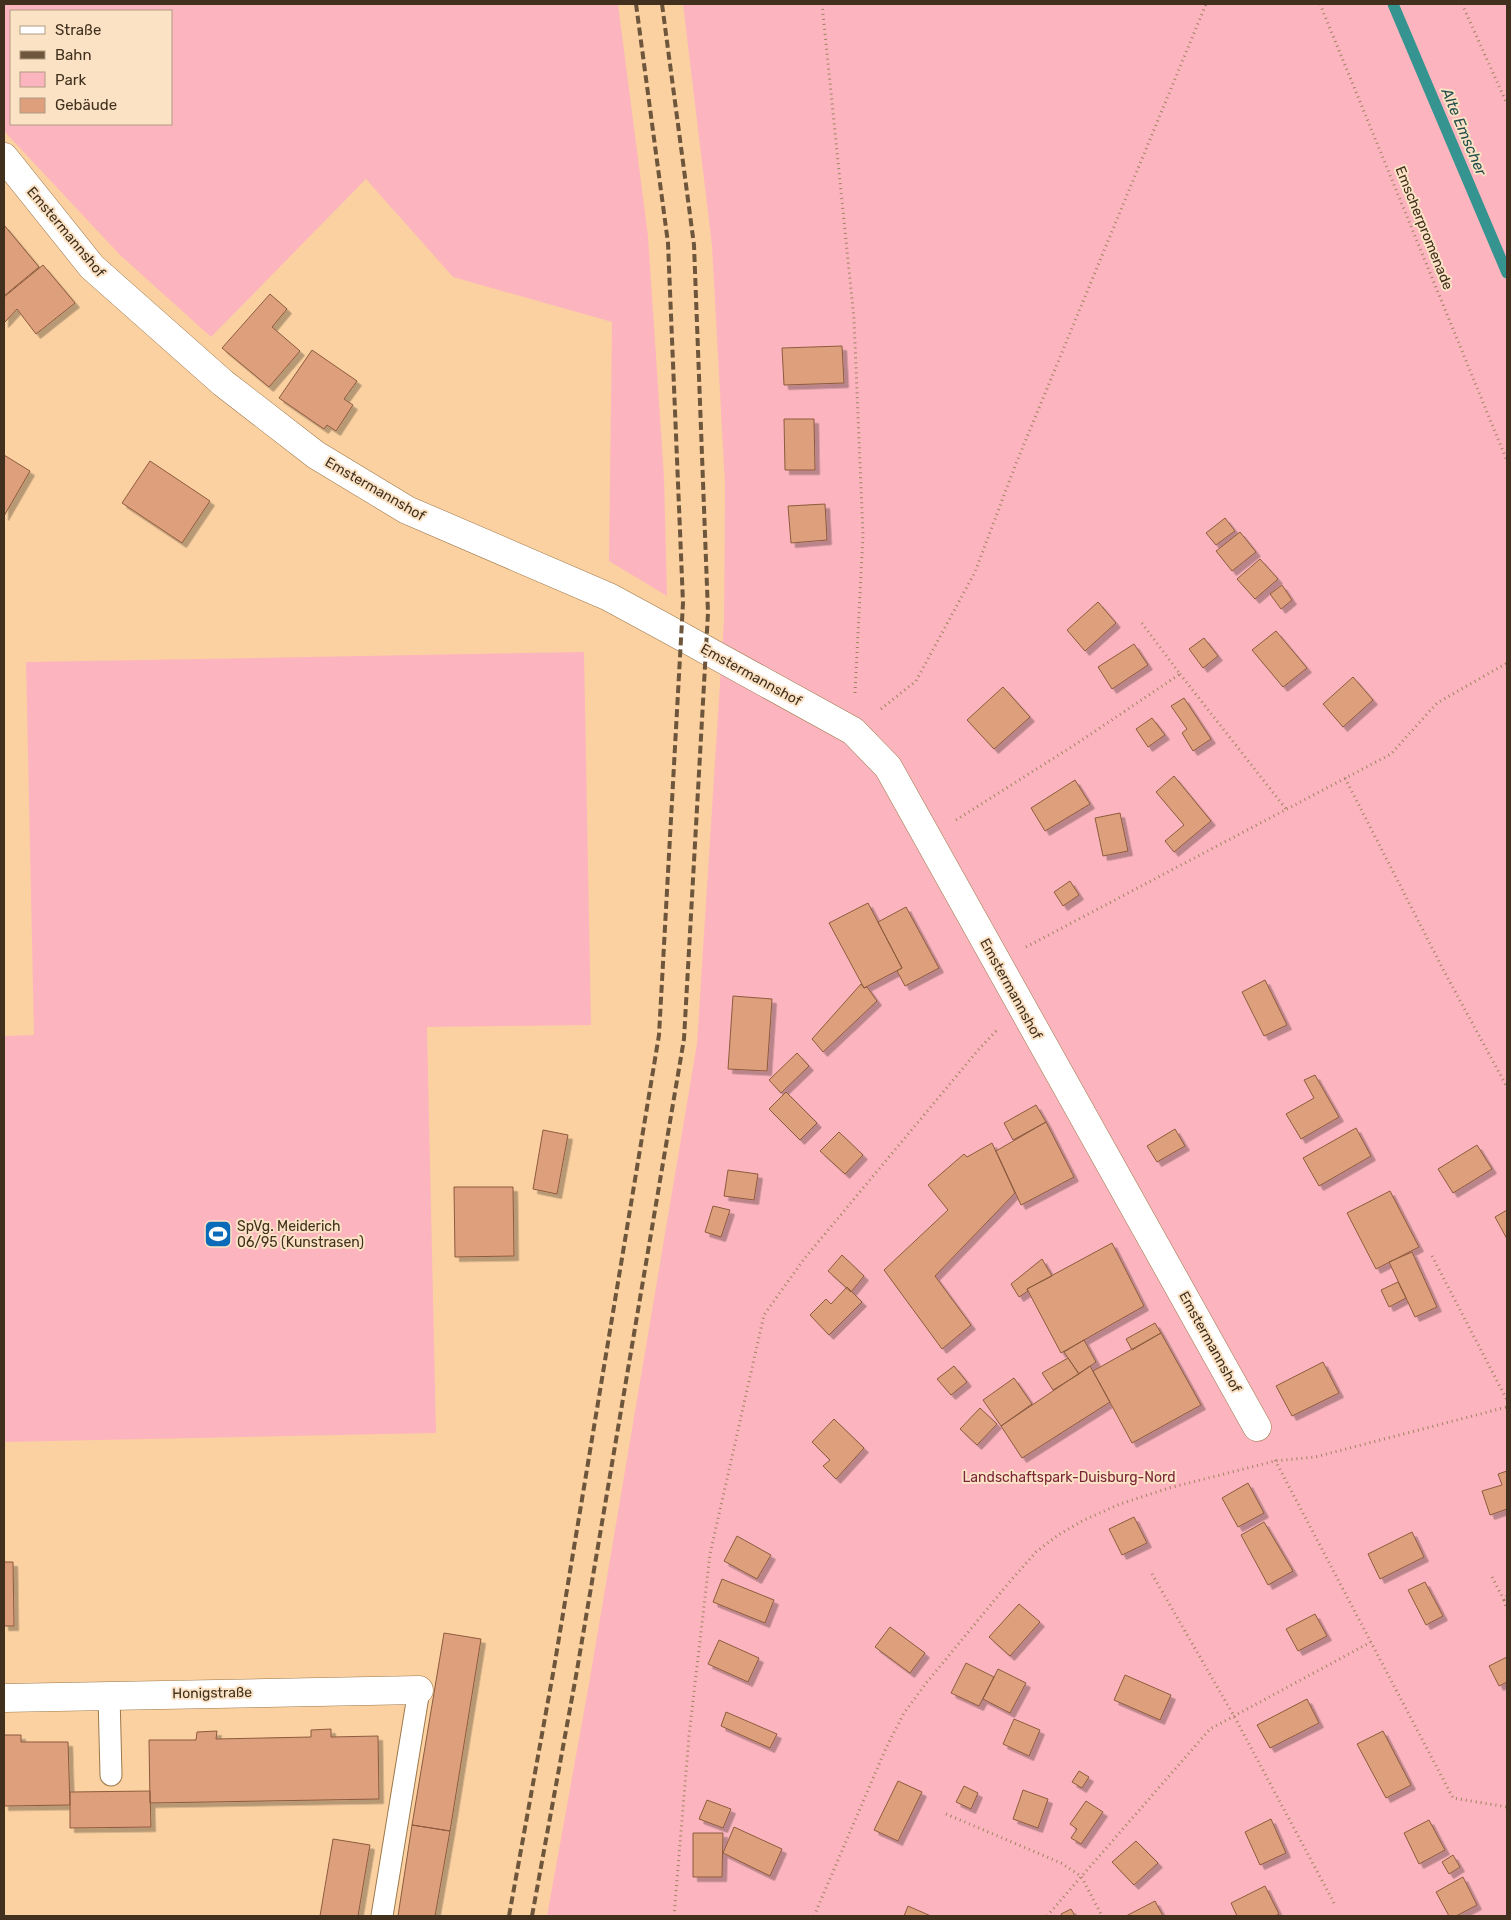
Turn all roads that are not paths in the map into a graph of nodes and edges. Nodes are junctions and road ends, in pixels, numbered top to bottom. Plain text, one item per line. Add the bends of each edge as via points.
1 (4, 157) edge
2 (1257, 1427) road end
3 (419, 1690) joint
4 (109, 1695) junction
5 (4, 1698) edge
6 (111, 1775) dead end
7 (382, 1916) edge

1 - 2 street, Emstermannshof via 92,267 223,383 316,455 407,510 609,597 853,731 888,768
3 - 4 street, Honigstraße
3 - 7 lane
4 - 5 street, Honigstraße
4 - 6 lane

